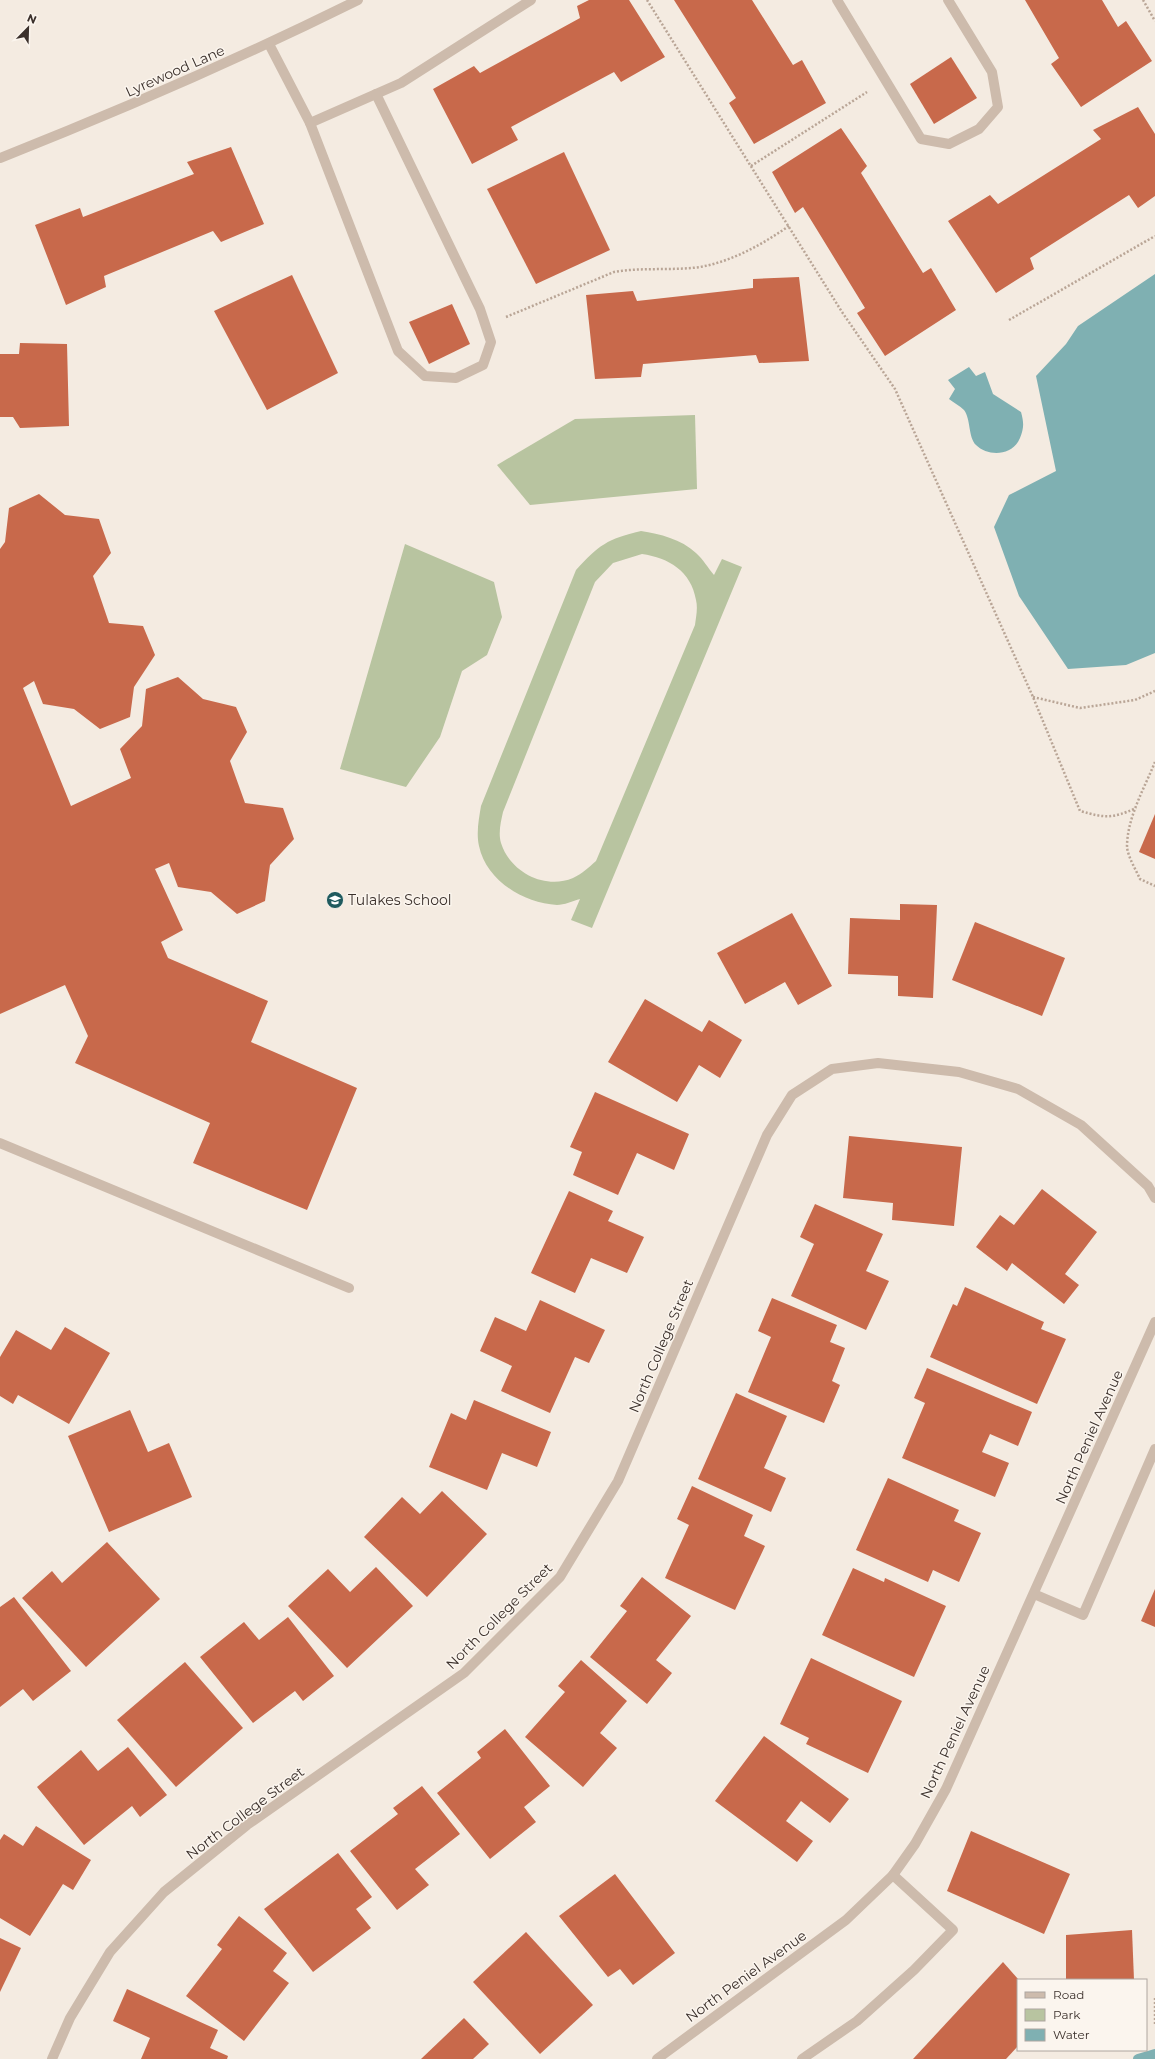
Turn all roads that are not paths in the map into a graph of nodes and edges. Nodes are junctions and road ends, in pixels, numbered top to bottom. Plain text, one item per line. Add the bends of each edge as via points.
1 (358, 0) edge
2 (531, 0) edge
3 (837, 0) edge
4 (948, 0) edge
5 (269, 44) junction
6 (376, 94) junction
7 (310, 123) junction
8 (0, 158) edge
9 (0, 1143) edge
10 (1155, 1198) edge
11 (349, 1288) dead end
12 (1154, 1328) edge
13 (1155, 1449) edge
14 (1034, 1594) junction
15 (893, 1875) junction
16 (52, 2059) edge
17 (657, 2059) edge
18 (802, 2059) edge

1 - 5 street, Lyrewood Lane
2 - 6 street via 401,83
3 - 4 street via 921,139 949,144 979,129 998,107 992,72
5 - 7 street
5 - 8 street, Lyrewood Lane via 124,109
6 - 7 street
6 - 7 street via 480,308 491,342 483,365 456,378 425,376 398,351
9 - 11 street
10 - 16 street, North College Street via 1148,1186 1082,1126 1018,1089 959,1072 878,1063 832,1069 792,1095 767,1135 618,1481 560,1577 464,1673 247,1825 164,1892 110,1952 70,2018
12 - 14 street, North Peniel Avenue
13 - 14 street via 1083,1615
14 - 15 street, North Peniel Avenue via 946,1789 915,1844
15 - 17 street, North Peniel Avenue via 846,1920
15 - 18 street via 953,1930 914,1970 857,2021

